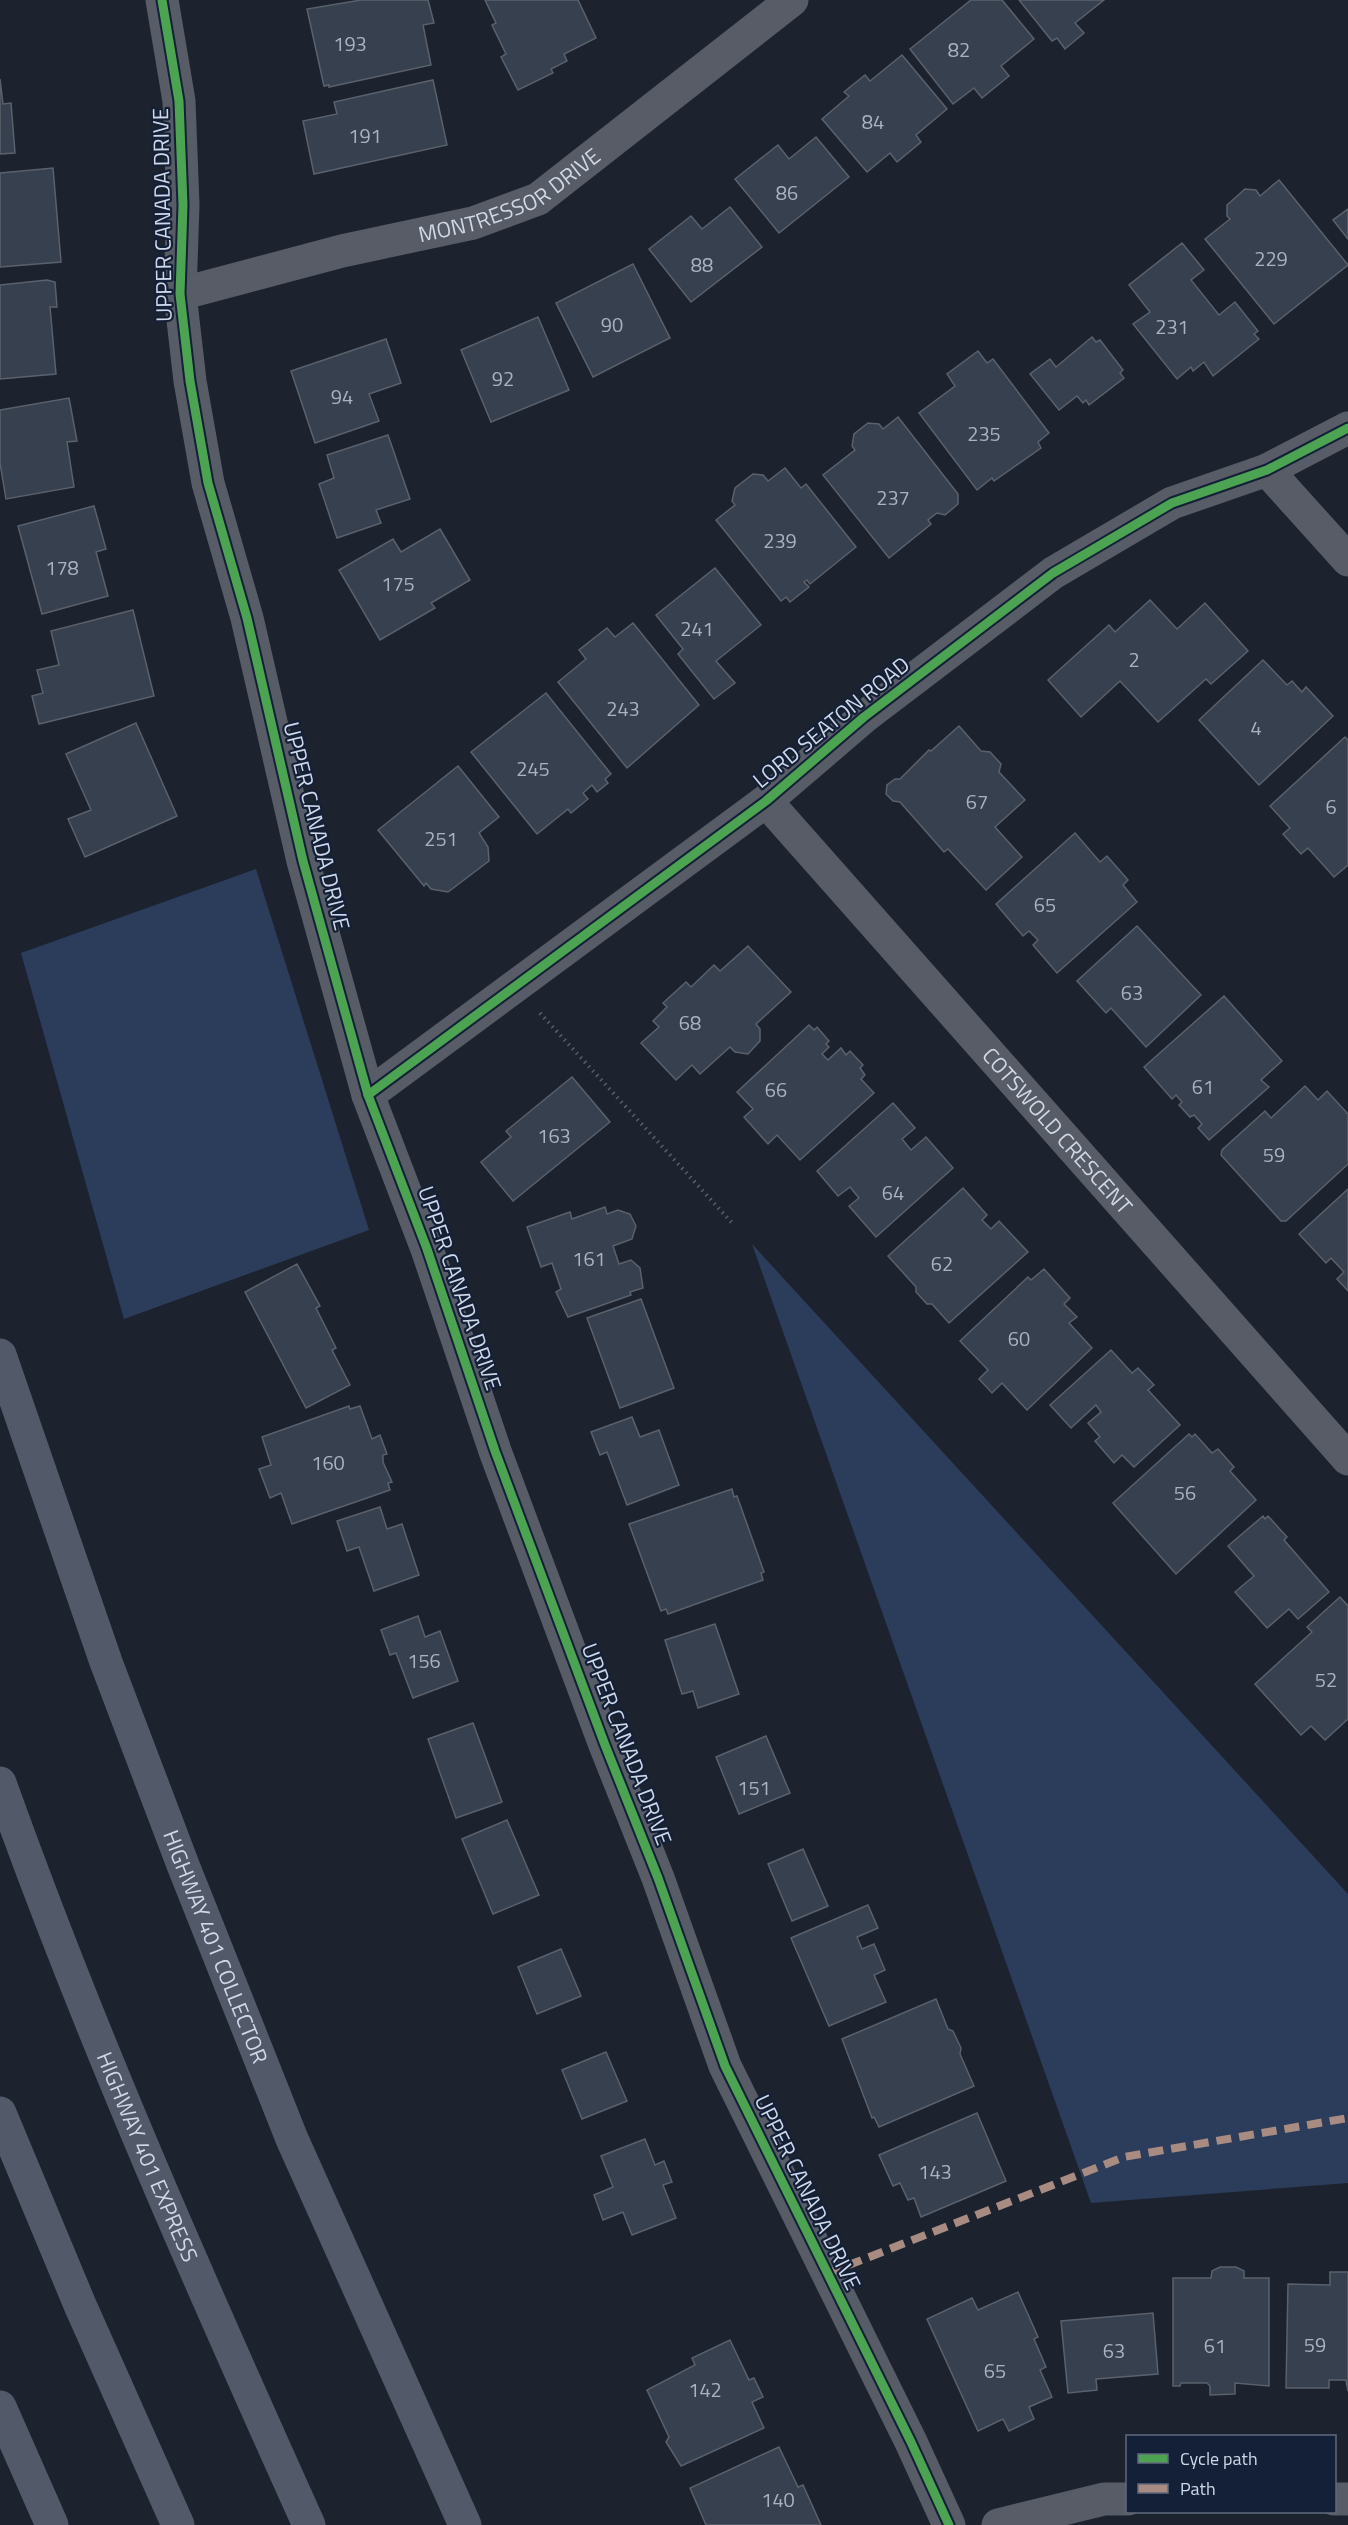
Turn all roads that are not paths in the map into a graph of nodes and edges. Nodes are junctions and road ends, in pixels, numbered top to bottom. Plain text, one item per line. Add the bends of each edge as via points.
1 (162, 0) edge
2 (792, 0) edge
3 (180, 294) junction
4 (1348, 428) edge
5 (1267, 470) junction
6 (1348, 560) edge
7 (766, 801) junction
8 (368, 1095) junction
9 (0, 1355) edge
10 (1348, 1459) edge
11 (0, 1784) edge
12 (0, 2113) edge
13 (0, 2407) edge
14 (1126, 2499) edge
15 (51, 2525) edge
16 (178, 2525) edge
17 (309, 2525) edge
18 (465, 2525) edge
19 (949, 2525) edge
20 (998, 2525) edge

1 - 3 street, UPPER CANADA DRIVE via 179,101 183,205
2 - 3 street, MONTRESSOR DRIVE via 538,199 473,223 342,251
3 - 8 street, UPPER CANADA DRIVE via 208,483 247,618 303,861
4 - 5 street, LORD SEATON ROAD
5 - 6 street
5 - 7 street, LORD SEATON ROAD via 1172,503 1053,573 864,717
7 - 8 street, LORD SEATON ROAD
7 - 10 street, COTSWOLD CRESCENT
8 - 19 street, UPPER CANADA DRIVE via 427,1249 495,1451 658,1878 725,2066
9 - 18 highway, HIGHWAY 401 COLLECTOR via 106,1662 196,1898 292,2139
11 - 17 highway, HIGHWAY 401 EXPRESS via 196,2274
12 - 16 highway
13 - 15 highway
14 - 20 street via 1104,2499

